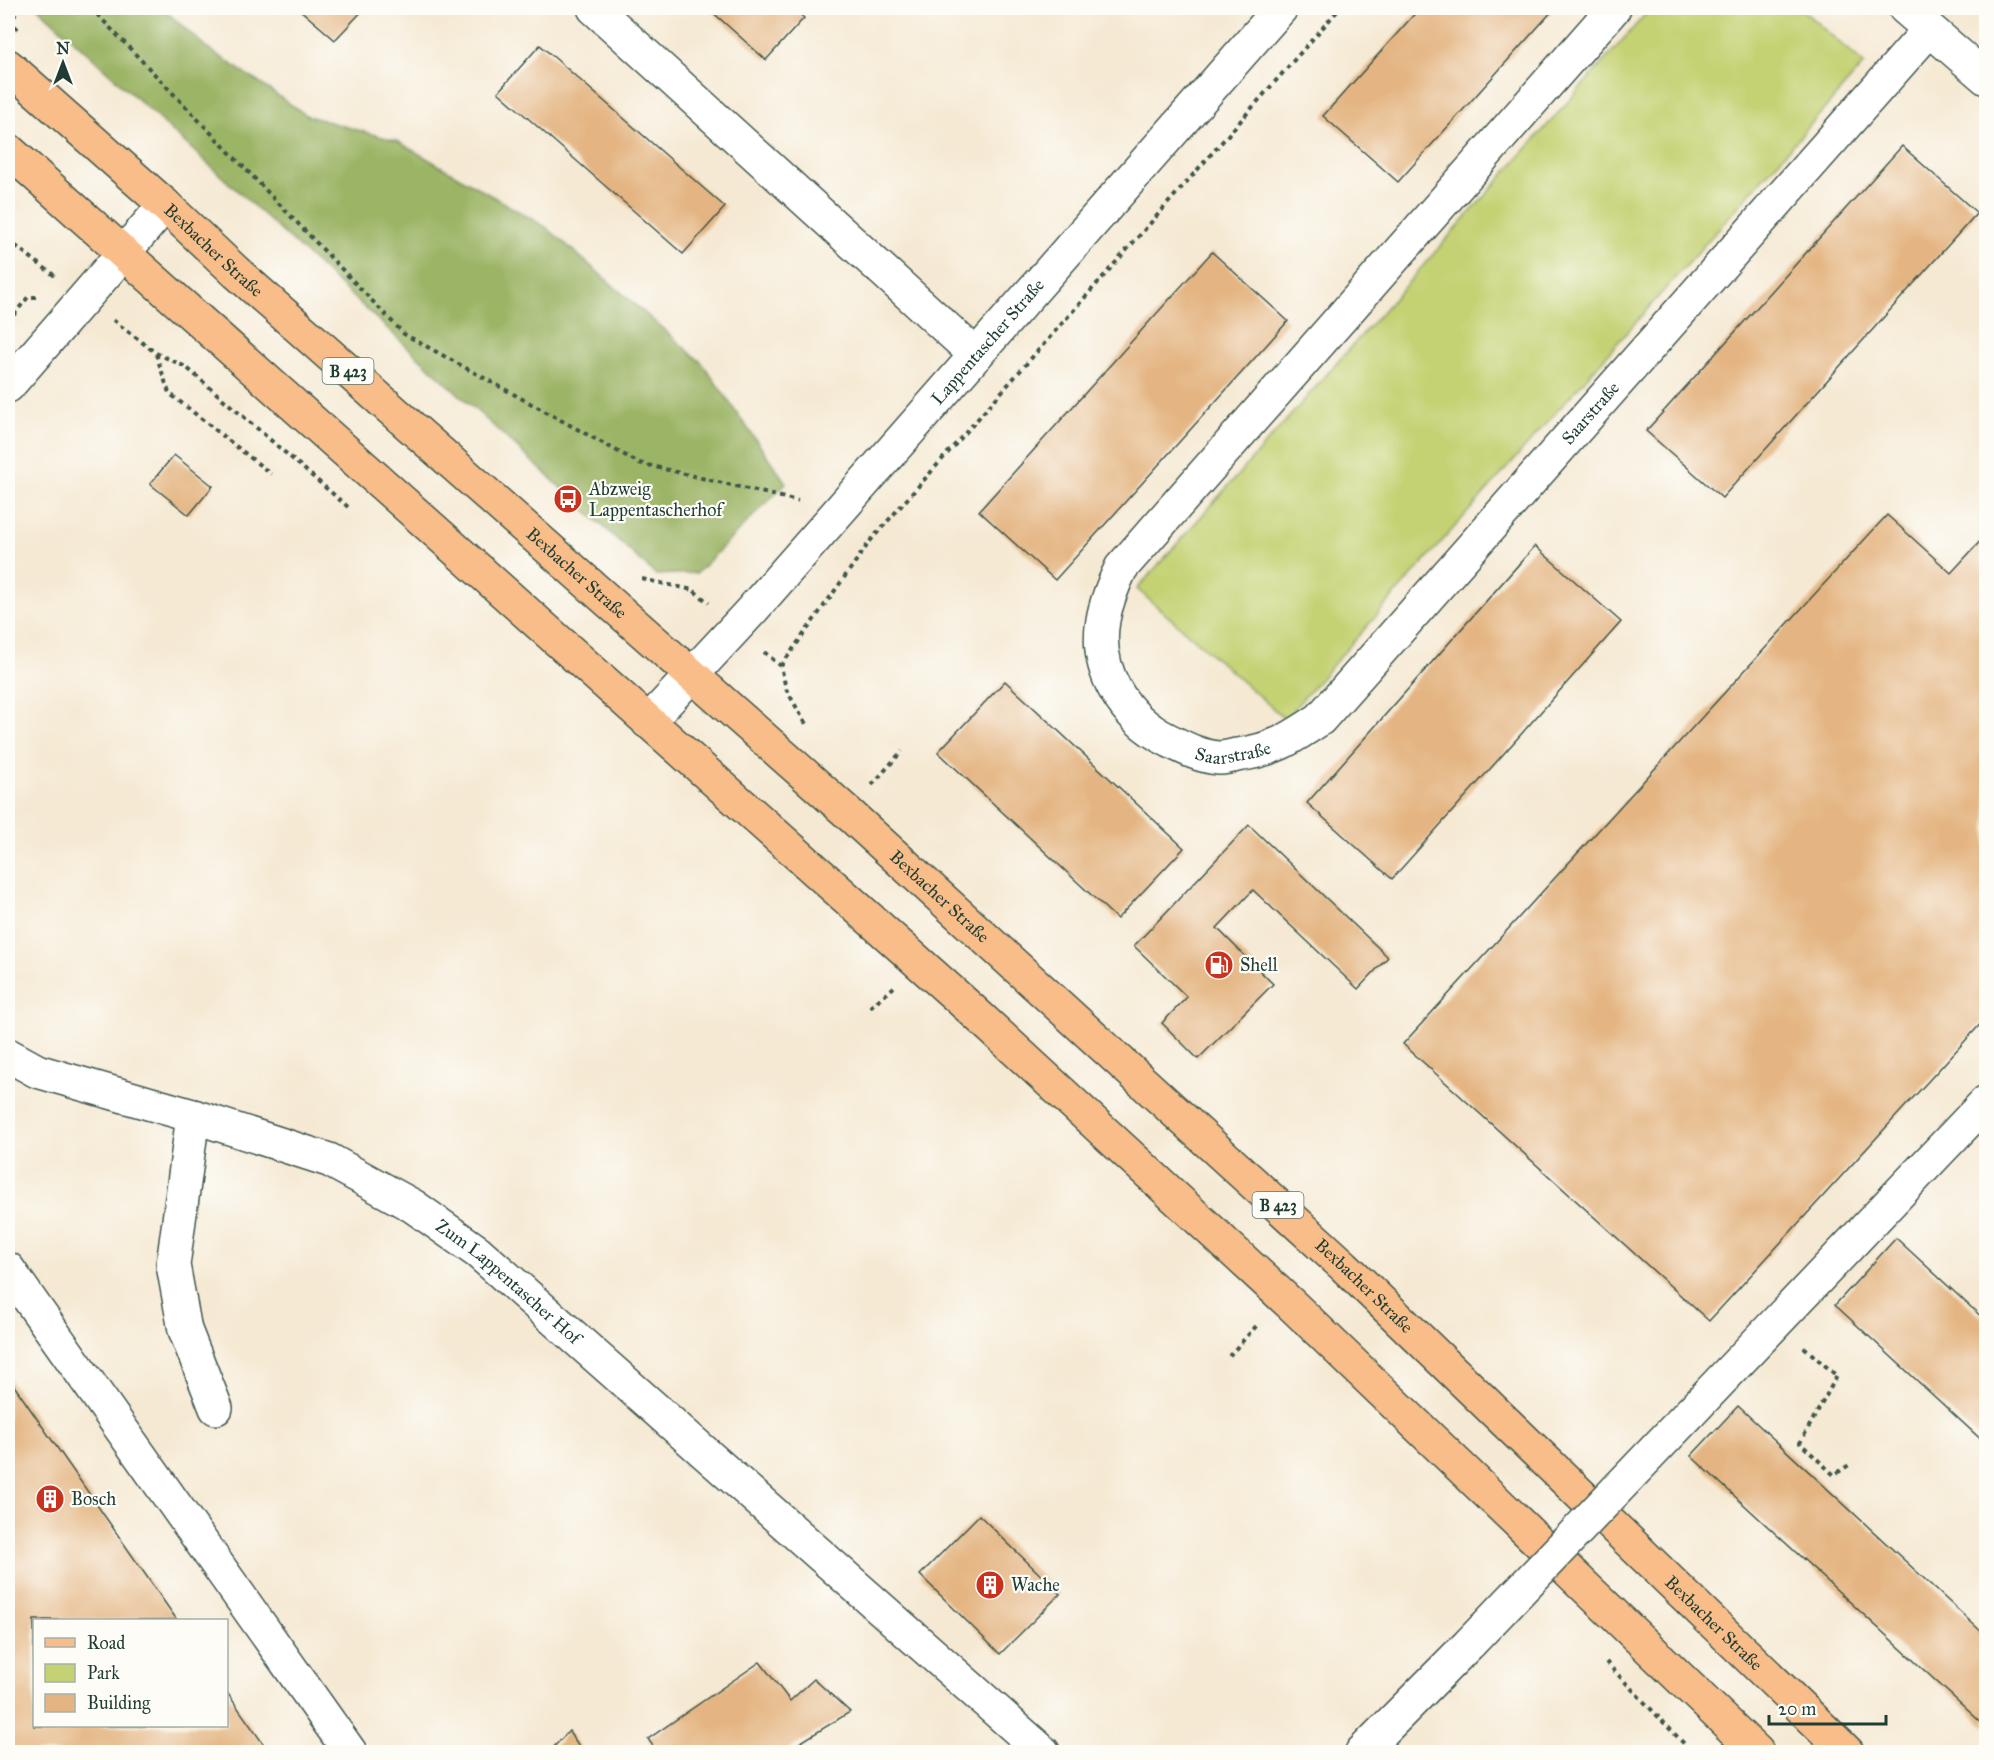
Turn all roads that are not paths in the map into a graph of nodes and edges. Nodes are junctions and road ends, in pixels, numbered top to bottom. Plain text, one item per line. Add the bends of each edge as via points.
1 (594, 8) edge
2 (1281, 8) edge
3 (1614, 8) edge
4 (1905, 8) edge
5 (1929, 30) junction
6 (8, 66) edge
7 (1986, 78) edge
8 (8, 150) edge
9 (165, 205) junction
10 (125, 253) junction
11 (976, 356) junction
12 (8, 386) edge
13 (692, 674) junction
14 (648, 722) junction
15 (8, 1055) edge
16 (1986, 1102) edge
17 (193, 1116) junction
18 (8, 1269) edge
19 (216, 1407) dead end
20 (350, 1752) edge
21 (1043, 1752) edge
22 (1362, 1752) edge
23 (1757, 1752) edge
24 (1847, 1752) edge

1 - 11 street
2 - 11 street, Lappentascher Straße
3 - 5 street, Saarstraße via 1121,568 1102,621 1102,655 1113,689 1130,712 1157,735 1194,753 1219,758 1263,751 1290,740 1320,719
4 - 5 street
5 - 7 street
6 - 9 main road, Bexbacher Straße / B 423
8 - 10 main road
9 - 10 street
9 - 13 main road, Bexbacher Straße / B 423
10 - 12 street
10 - 14 main road
11 - 13 street, Lappentascher Straße
13 - 14 street, Lappentascher Straße
13 - 24 main road, Bexbacher Straße / B 423 via 1344,1266
14 - 23 main road via 972,1010 1286,1299
15 - 17 street, Zum Lappentascher Hof via 37,1071
16 - 22 street, bridge
17 - 19 street via 173,1265 185,1330
17 - 21 street, Zum Lappentascher Hof via 329,1160 413,1206 477,1252
18 - 20 street

